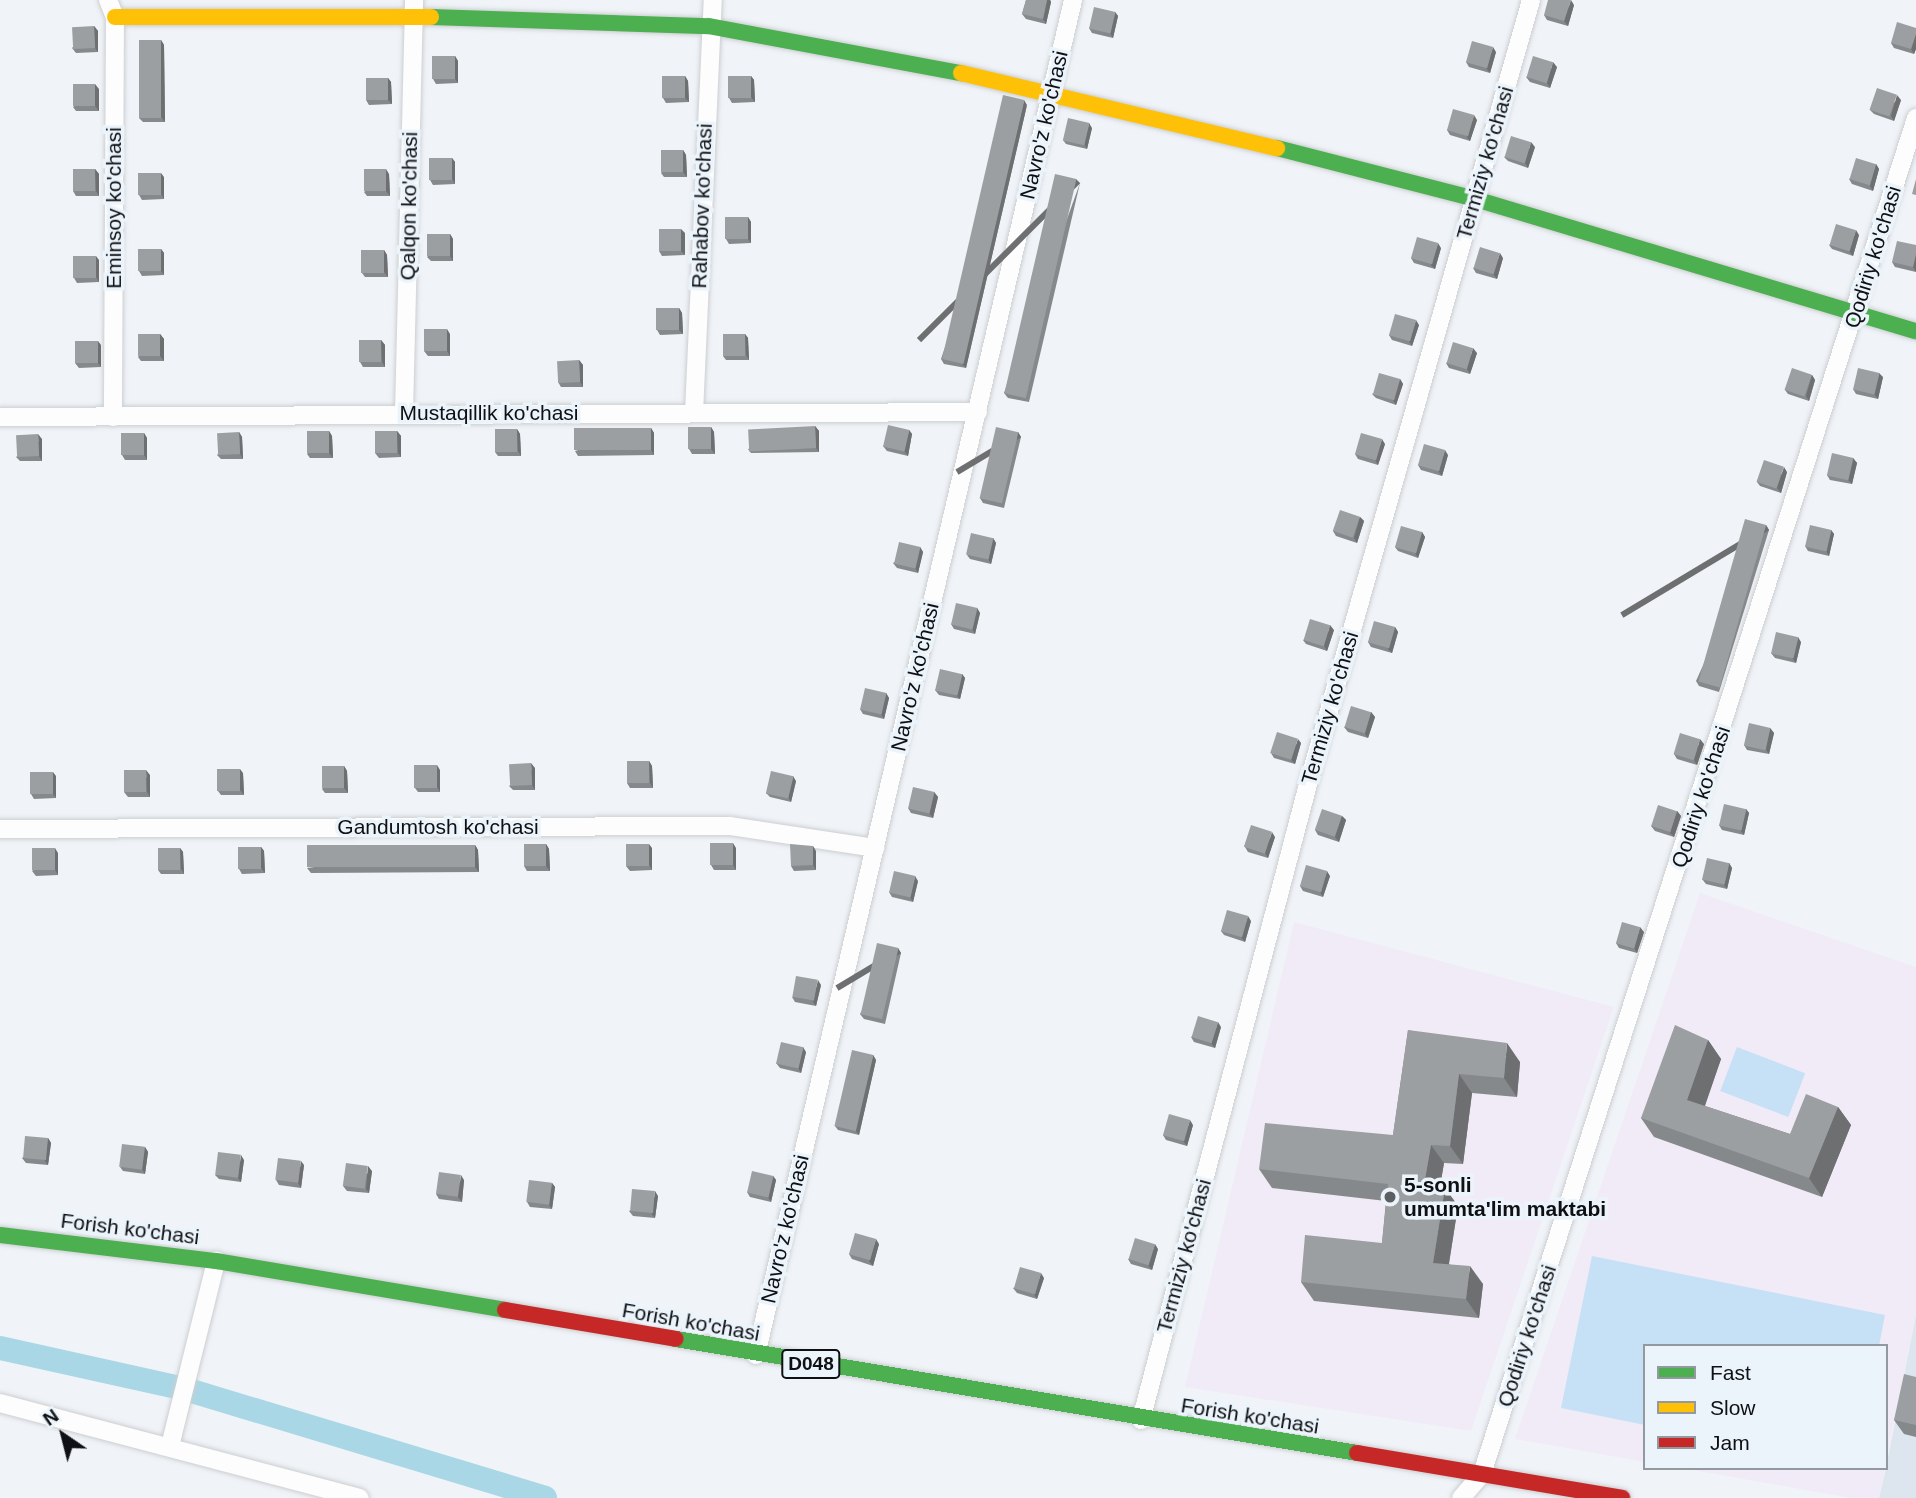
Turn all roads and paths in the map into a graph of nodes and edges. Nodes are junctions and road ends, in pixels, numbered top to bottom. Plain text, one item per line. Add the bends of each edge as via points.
1 (108, 0) edge
2 (713, 0) edge
3 (1073, 0) edge
4 (1531, 0) edge
5 (414, 8) edge
6 (116, 18) junction
7 (709, 26) junction
8 (1052, 90) junction
9 (1916, 118) edge
10 (1475, 199) junction
11 (1857, 313) junction
12 (1916, 331) edge
13 (978, 412) junction
14 (404, 413) junction
15 (694, 413) junction
16 (0, 417) edge
17 (113, 417) junction
18 (0, 829) edge
19 (874, 848) junction
20 (0, 1235) edge
21 (216, 1261) junction
22 (756, 1355) junction
23 (0, 1403) edge
24 (1141, 1420) junction
25 (170, 1446) junction
26 (1482, 1474) junction
27 (354, 1497) edge
28 (1461, 1498) edge
29 (1622, 1498) edge

1 - 6 street, Eminsoy ko'chasi
2 - 7 street, Rahabov ko'chasi
3 - 8 street, Navro'z ko'chasi
4 - 10 street, Termiziy ko'chasi
5 - 6 street
5 - 7 street
5 - 14 street, Qalqon ko'chasi
6 - 17 street, Eminsoy ko'chasi
7 - 8 street
7 - 15 street, Rahabov ko'chasi
8 - 10 street
8 - 13 street, Navro'z ko'chasi
9 - 11 street, Qodiriy ko'chasi
10 - 11 street
10 - 24 street, Termiziy ko'chasi via 1307,788
11 - 12 street
11 - 26 street, Qodiriy ko'chasi
13 - 15 street, Mustaqillik ko'chasi
13 - 19 street, Navro'z ko'chasi
14 - 15 street, Mustaqillik ko'chasi
14 - 17 street, Mustaqillik ko'chasi
16 - 17 street, Mustaqillik ko'chasi
18 - 19 street, Gandumtosh ko'chasi via 730,826
19 - 22 street, Navro'z ko'chasi
20 - 21 street, Forish ko'chasi / D048
21 - 22 street, Forish ko'chasi / D048
21 - 25 street
22 - 24 street, Forish ko'chasi / D048
23 - 25 street
24 - 26 street, Forish ko'chasi / D048
25 - 27 street
26 - 28 street
26 - 29 street, Forish ko'chasi / D048

